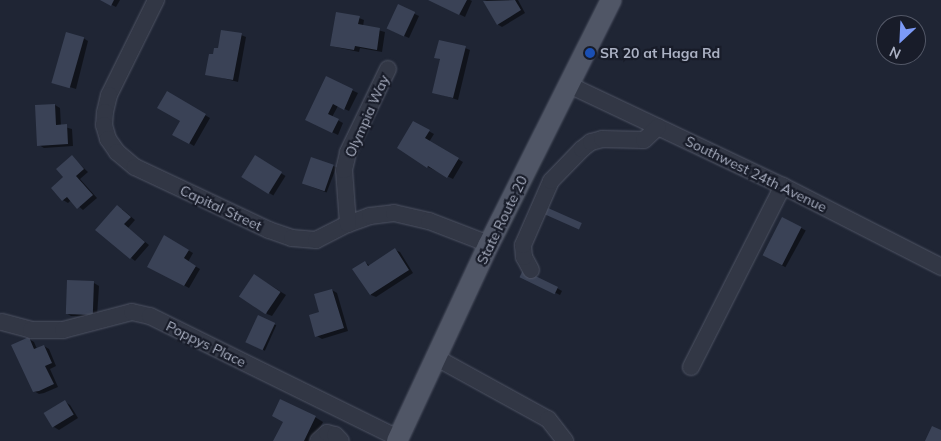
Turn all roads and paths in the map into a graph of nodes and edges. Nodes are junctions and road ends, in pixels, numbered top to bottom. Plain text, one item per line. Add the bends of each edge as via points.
1 (156, 0) edge
2 (611, 0) edge
3 (388, 69) dead end
4 (569, 85) junction
5 (658, 127) junction
6 (783, 186) junction
7 (348, 224) junction
8 (489, 244) junction
9 (941, 266) edge
10 (531, 270) dead end
11 (2, 322) dead end
12 (436, 357) junction
13 (691, 367) dead end
14 (398, 440) edge
15 (318, 441) edge
16 (341, 441) edge
17 (565, 441) edge

1 - 7 street, Capital Street via 107,103 104,125 117,152 135,167 292,238 316,240
2 - 4 main road, State Route 20
3 - 7 street, Olympia Way via 348,152 344,170
4 - 5 street, Southwest 24th Avenue
4 - 8 main road, State Route 20
5 - 6 street, Southwest 24th Avenue
5 - 10 street via 644,140 602,139 591,142 551,181 522,245
6 - 9 street, Southwest 24th Avenue
6 - 13 street
7 - 8 street, Capital Street via 370,216 410,215
8 - 12 main road, State Route 20
11 - 14 street, Poppys Place via 31,330 63,330 132,312 150,316
12 - 14 main road, State Route 20
12 - 17 street via 548,419
15 - 16 street via 327,433

